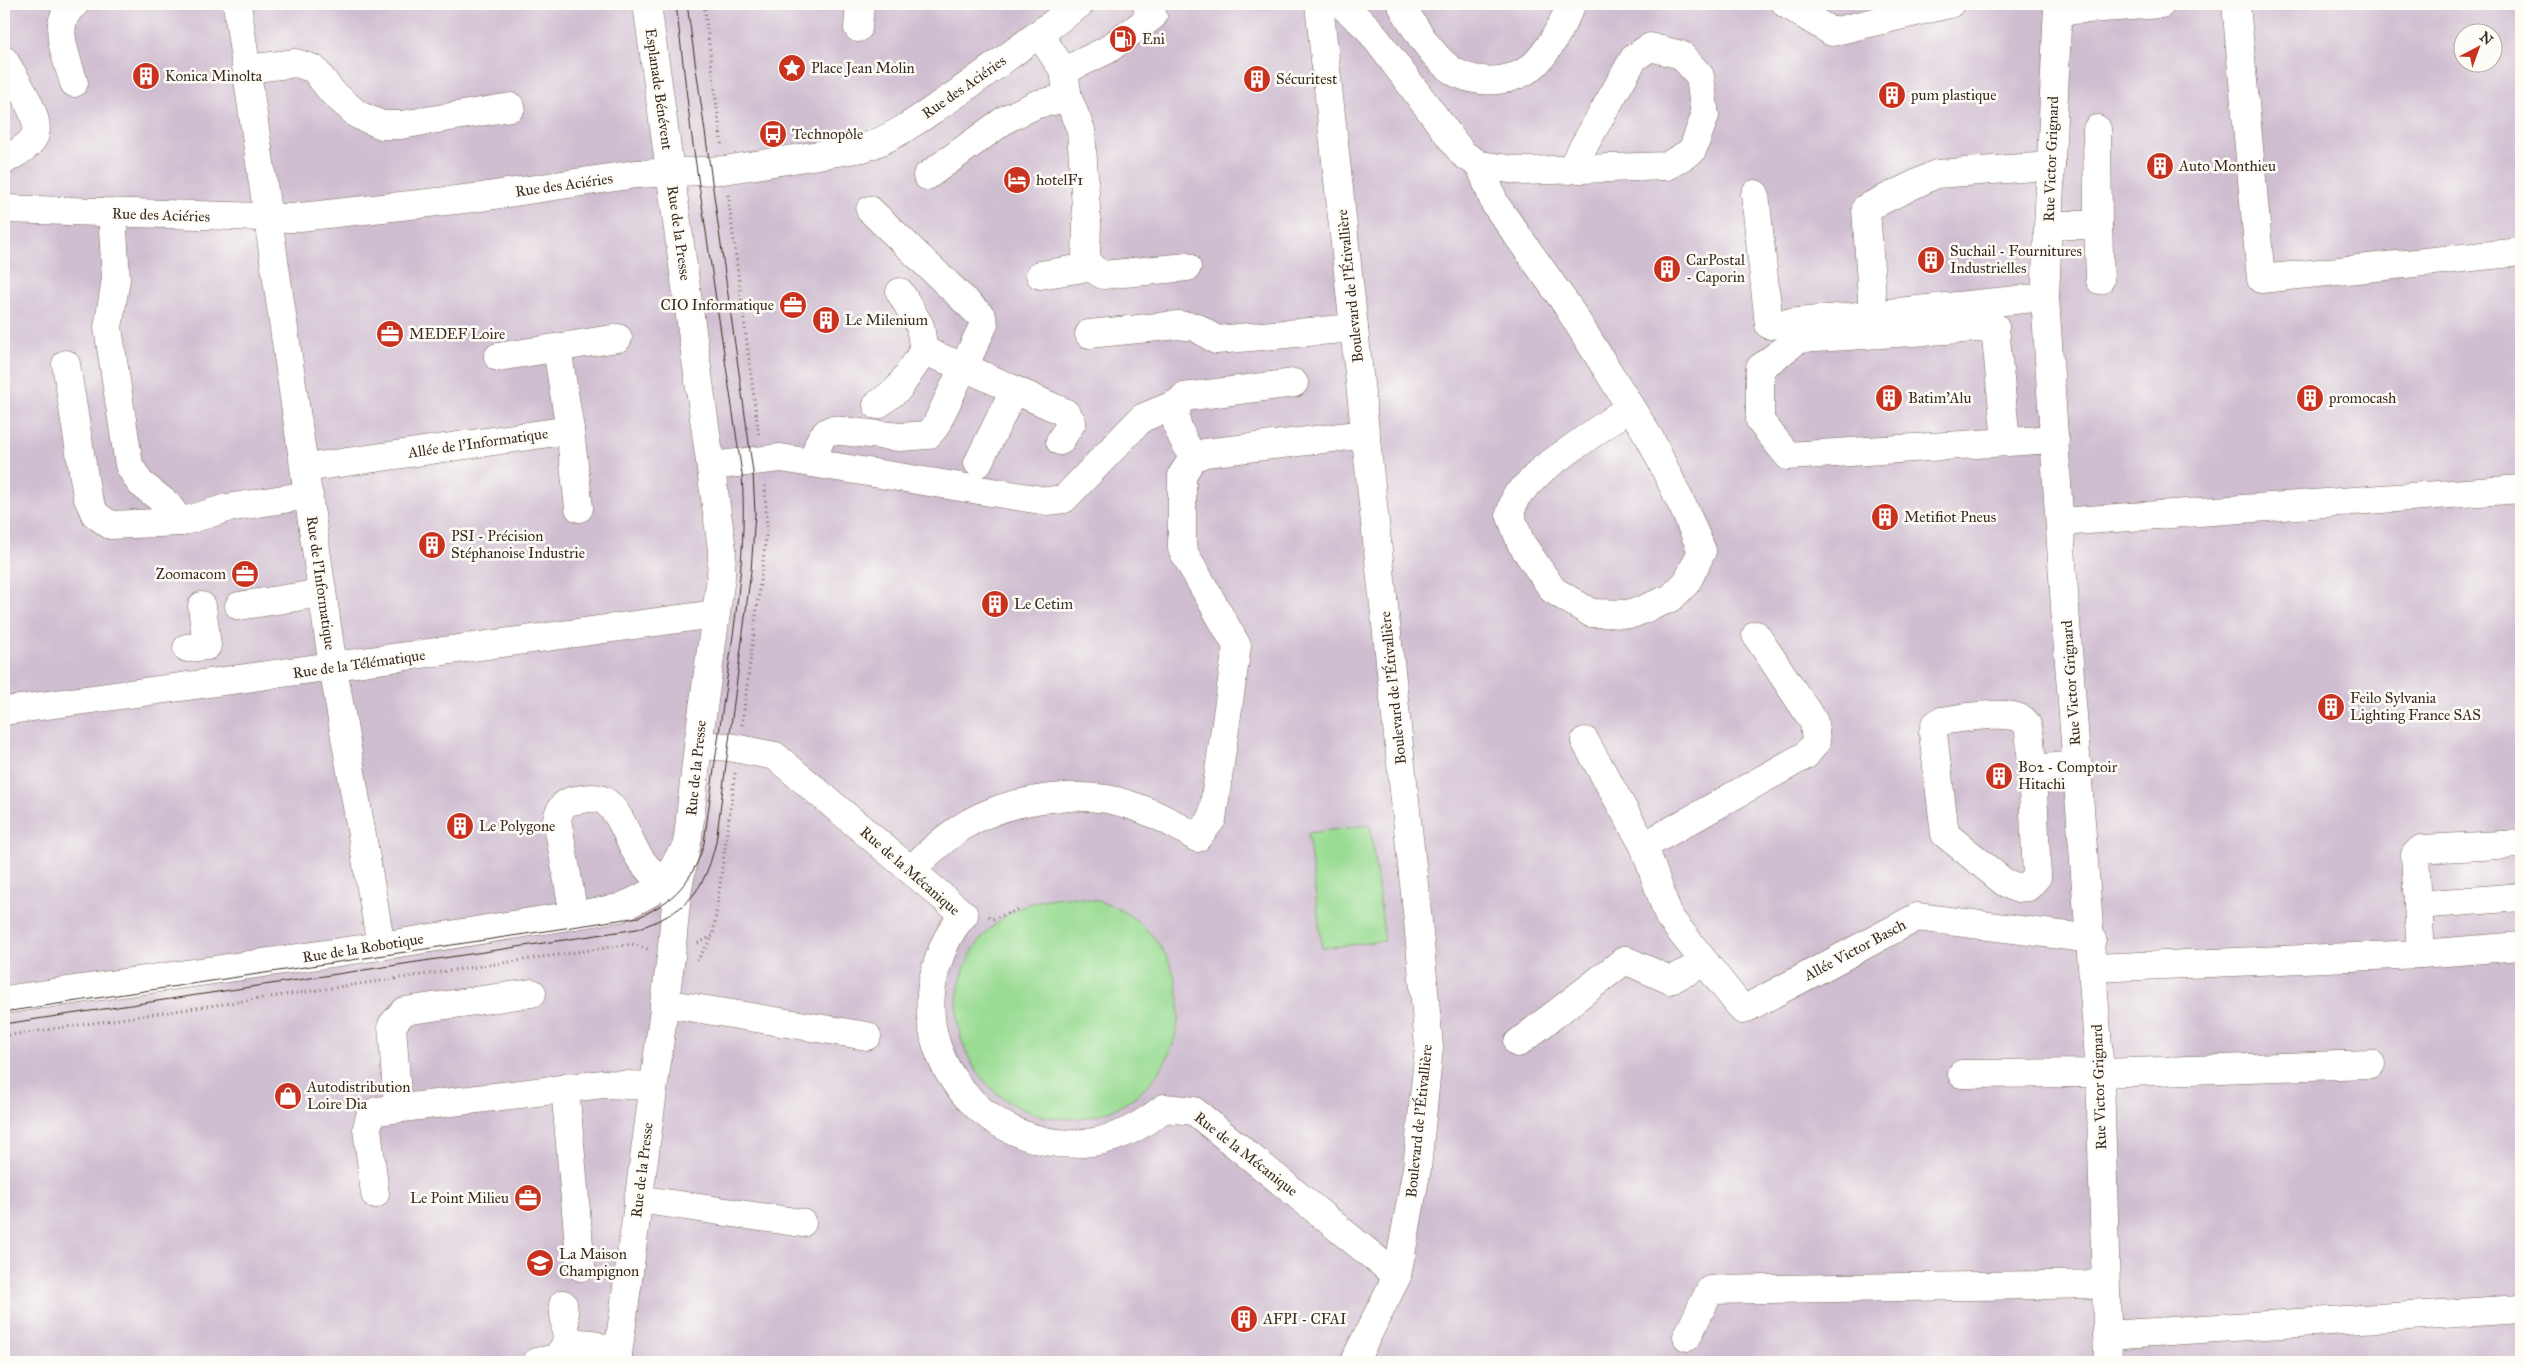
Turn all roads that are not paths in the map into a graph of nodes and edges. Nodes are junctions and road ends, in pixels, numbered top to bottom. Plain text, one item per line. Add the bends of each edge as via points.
1 (75, 4) edge
2 (237, 4) edge
3 (647, 4) edge
4 (1080, 4) edge
5 (1146, 4) edge
6 (1319, 4) edge
7 (1341, 4) edge
8 (1401, 4) edge
9 (1572, 4) edge
10 (1950, 4) edge
11 (2161, 4) edge
12 (2236, 4) edge
13 (2058, 7) edge
14 (1796, 9) edge
15 (1039, 34) junction
16 (4, 60) edge
17 (247, 69) junction
18 (74, 83) dead end
19 (1066, 85) junction
20 (512, 107) dead end
21 (2097, 128) dead end
22 (4, 161) edge
23 (1480, 165) junction
24 (2051, 166) junction
25 (1570, 170) junction
26 (670, 174) junction
27 (927, 176) dead end
28 (1755, 194) dead end
29 (4, 209) edge
30 (870, 210) dead end
31 (112, 213) junction
32 (269, 219) junction
33 (2098, 224) junction
34 (2049, 225) junction
35 (2521, 252) edge
36 (1090, 267) junction
37 (1187, 267) dead end
38 (1040, 275) dead end
39 (2100, 280) dead end
40 (900, 292) dead end
41 (2045, 297) junction
42 (1873, 314) junction
43 (1354, 328) junction
44 (1089, 334) dead end
45 (618, 338) dead end
46 (557, 348) junction
47 (924, 351) junction
48 (498, 357) dead end
49 (66, 364) dead end
50 (964, 366) junction
51 (1294, 383) dead end
52 (1014, 390) junction
53 (1176, 404) junction
54 (877, 405) dead end
55 (1630, 407) junction
56 (570, 430) junction
57 (1366, 434) junction
58 (2055, 439) junction
59 (1060, 441) dead end
60 (2006, 442) junction
61 (1193, 458) junction
62 (978, 463) dead end
63 (814, 464) junction
64 (711, 466) junction
65 (305, 468) junction
66 (2521, 489) edge
67 (309, 496) junction
68 (579, 508) dead end
69 (181, 522) junction
70 (2060, 522) junction
71 (322, 593) junction
72 (202, 606) dead end
73 (238, 606) dead end
74 (714, 614) junction
75 (1756, 635) dead end
76 (333, 667) junction
77 (193, 686) junction
78 (4, 711) edge
79 (1585, 741) dead end
80 (698, 745) junction
81 (2078, 765) junction
82 (2032, 769) junction
83 (688, 837) junction
84 (2521, 844) edge
85 (1644, 846) junction
86 (910, 870) junction
87 (663, 884) junction
88 (2521, 898) edge
89 (2418, 905) junction
90 (574, 915) junction
91 (2092, 939) junction
92 (381, 946) junction
93 (2521, 946) edge
94 (2421, 954) junction
95 (1705, 963) junction
96 (2093, 968) junction
97 (532, 993) dead end
98 (4, 1000) edge
99 (664, 1003) junction
100 (867, 1036) dead end
101 (1518, 1043) dead end
102 (2371, 1064) dead end
103 (2100, 1073) junction
104 (1962, 1074) dead end
105 (653, 1086) junction
106 (565, 1088) junction
107 (398, 1108) junction
108 (374, 1194) dead end
109 (638, 1199) junction
110 (802, 1223) dead end
111 (581, 1267) dead end
112 (1397, 1276) junction
113 (2105, 1284) junction
114 (563, 1304) dead end
115 (2521, 1309) edge
116 (2107, 1335) junction
117 (1688, 1337) dead end
118 (567, 1342) junction
119 (617, 1358) edge
120 (537, 1362) edge
121 (1354, 1362) edge
122 (2108, 1362) edge

1 - 18 street via 64,12 60,30
2 - 17 street, Rue de l'Informatique
3 - 26 street, Esplanade Bénévent
4 - 15 street, Rue des Aciéries
5 - 19 street via 1153,16
6 - 43 street, Boulevard de l'Étivallière
7 - 23 street via 1368,28 1463,154
8 - 9 street via 1409,20 1443,64 1461,75 1493,82 1517,78 1535,64 1556,37
10 - 14 street via 1832,32
11 - 13 street
12 - 35 street via 2261,279
13 - 24 street, Rue Victor Grignard
15 - 19 street
15 - 26 street, Rue des Aciéries via 885,141 863,148 724,170
16 - 22 street via 38,125 28,145
17 - 20 street via 296,63 314,69 330,91 358,115 382,125 401,125
17 - 32 street, Rue de l'Informatique
19 - 27 street via 1006,119
19 - 36 street via 1081,130 1088,224 1086,256
21 - 33 street
23 - 25 street via 1524,171
23 - 55 street via 1495,204 1566,304
24 - 34 street, Rue Victor Grignard
24 - 42 street via 1936,174 1866,208
25 - 25 street via 1634,58 1650,47 1681,55 1700,76 1705,116 1692,151 1667,166
26 - 32 street, Rue des Aciéries via 636,174 474,198
26 - 64 street, Rue de la Presse
28 - 42 street via 1769,325
29 - 31 street, Rue des Aciéries
30 - 50 street via 982,317 984,324
31 - 32 street, Rue des Aciéries
31 - 69 street via 116,279 108,328 129,465 140,483 168,504
32 - 65 street, Rue de l'Informatique
33 - 34 street
33 - 39 street
34 - 41 street, Rue Victor Grignard
36 - 37 street via 1103,275
36 - 38 street
40 - 47 street via 920,326
41 - 42 street
41 - 58 street, Rue Victor Grignard
43 - 44 street via 1216,340 1196,327 1178,325
43 - 57 street, Boulevard de l'Étivallière
45 - 46 street
46 - 48 street
46 - 56 street, Allée de l'Informatique
47 - 50 street
47 - 54 street via 898,389
49 - 69 street via 87,496 95,514 110,525
50 - 52 street
50 - 63 street via 935,427 928,435 900,437 831,430 820,439
51 - 53 street via 1184,397
52 - 59 street via 1071,417 1072,422
52 - 62 street
53 - 61 street via 1174,412 1178,427
53 - 63 street via 1142,418 1064,499 1047,501
55 - 55 street via 1544,468 1516,496 1510,514 1520,543 1553,590 1591,613 1632,614 1671,598 1687,582 1702,551 1686,512
56 - 65 street, Allée de l'Informatique
56 - 68 street
57 - 61 street via 1205,453
57 - 112 street, Boulevard de l'Étivallière via 1429,1047 1417,1168
58 - 60 street
58 - 70 street, Rue Victor Grignard
60 - 60 street via 1788,456 1760,421 1760,368 1799,339 1995,327
61 - 86 street via 1182,475 1182,549 1237,646 1212,820 1197,838 1169,820 1107,800 1070,798 1017,803 985,814 956,832
63 - 64 street via 762,458
64 - 74 street, Rue de la Presse via 722,549
65 - 67 street, Rue de l'Informatique
66 - 70 street
67 - 69 street via 227,508
67 - 71 street, Rue de l'Informatique
70 - 81 street, Rue Victor Grignard
71 - 73 street
71 - 76 street, Rue de l'Informatique
72 - 77 street via 207,646 186,642
74 - 76 street, Rue de la Télématique
74 - 80 street, Rue de la Presse
75 - 85 street via 1814,722 1816,742 1806,755
76 - 77 street, Rue de la Télématique
76 - 92 street, Rue de l'Informatique
77 - 78 street, Rue de la Télématique
79 - 85 street, Allée Victor Basch
80 - 83 street, Rue de la Presse
80 - 86 street, Rue de la Mécanique via 775,756
81 - 82 street
81 - 91 street, Rue Victor Grignard
82 - 82 street via 2038,877 2028,887 2016,888 1945,834 1933,734 1935,725 1940,721 2006,714 2020,717 2027,724
83 - 87 street, Rue de la Robotique
83 - 99 street, Rue de la Presse via 677,893
84 - 89 street via 2421,850 2414,861
85 - 95 street, Allée Victor Basch via 1669,917
86 - 112 street, Rue de la Mécanique via 964,915 949,934 933,978 932,1027 949,1073 963,1094 984,1114 1008,1130 1035,1140 1067,1144 1094,1142 1122,1134 1147,1122 1164,1108 1194,1111
87 - 90 street, Rue de la Robotique via 643,898 619,908
87 - 90 street via 647,869 617,814 606,802 595,798 570,800 560,808 557,819
88 - 89 street
89 - 94 street
90 - 92 street, Rue de la Robotique
91 - 95 street, Allée Victor Basch via 1917,917 1743,1010
91 - 96 street, Rue Victor Grignard
92 - 98 street, Rue de la Robotique
93 - 94 street
94 - 96 street
95 - 101 street via 1670,980 1625,960
96 - 103 street, Rue Victor Grignard
97 - 107 street via 404,1011 392,1025
99 - 100 street
99 - 105 street, Rue de la Presse
102 - 103 street
103 - 104 street
103 - 113 street, Rue Victor Grignard
105 - 106 street via 603,1084
105 - 109 street, Rue de la Presse
106 - 107 street
106 - 111 street
107 - 108 street via 377,1111 370,1116 367,1128
109 - 110 street
109 - 119 street, Rue de la Presse
112 - 121 street, Boulevard de l'Étivallière
113 - 116 street, Rue Victor Grignard
113 - 117 street via 1710,1290
114 - 118 street
115 - 116 street
116 - 122 street, Rue Victor Grignard
118 - 119 street via 592,1344
118 - 120 street via 557,1358

